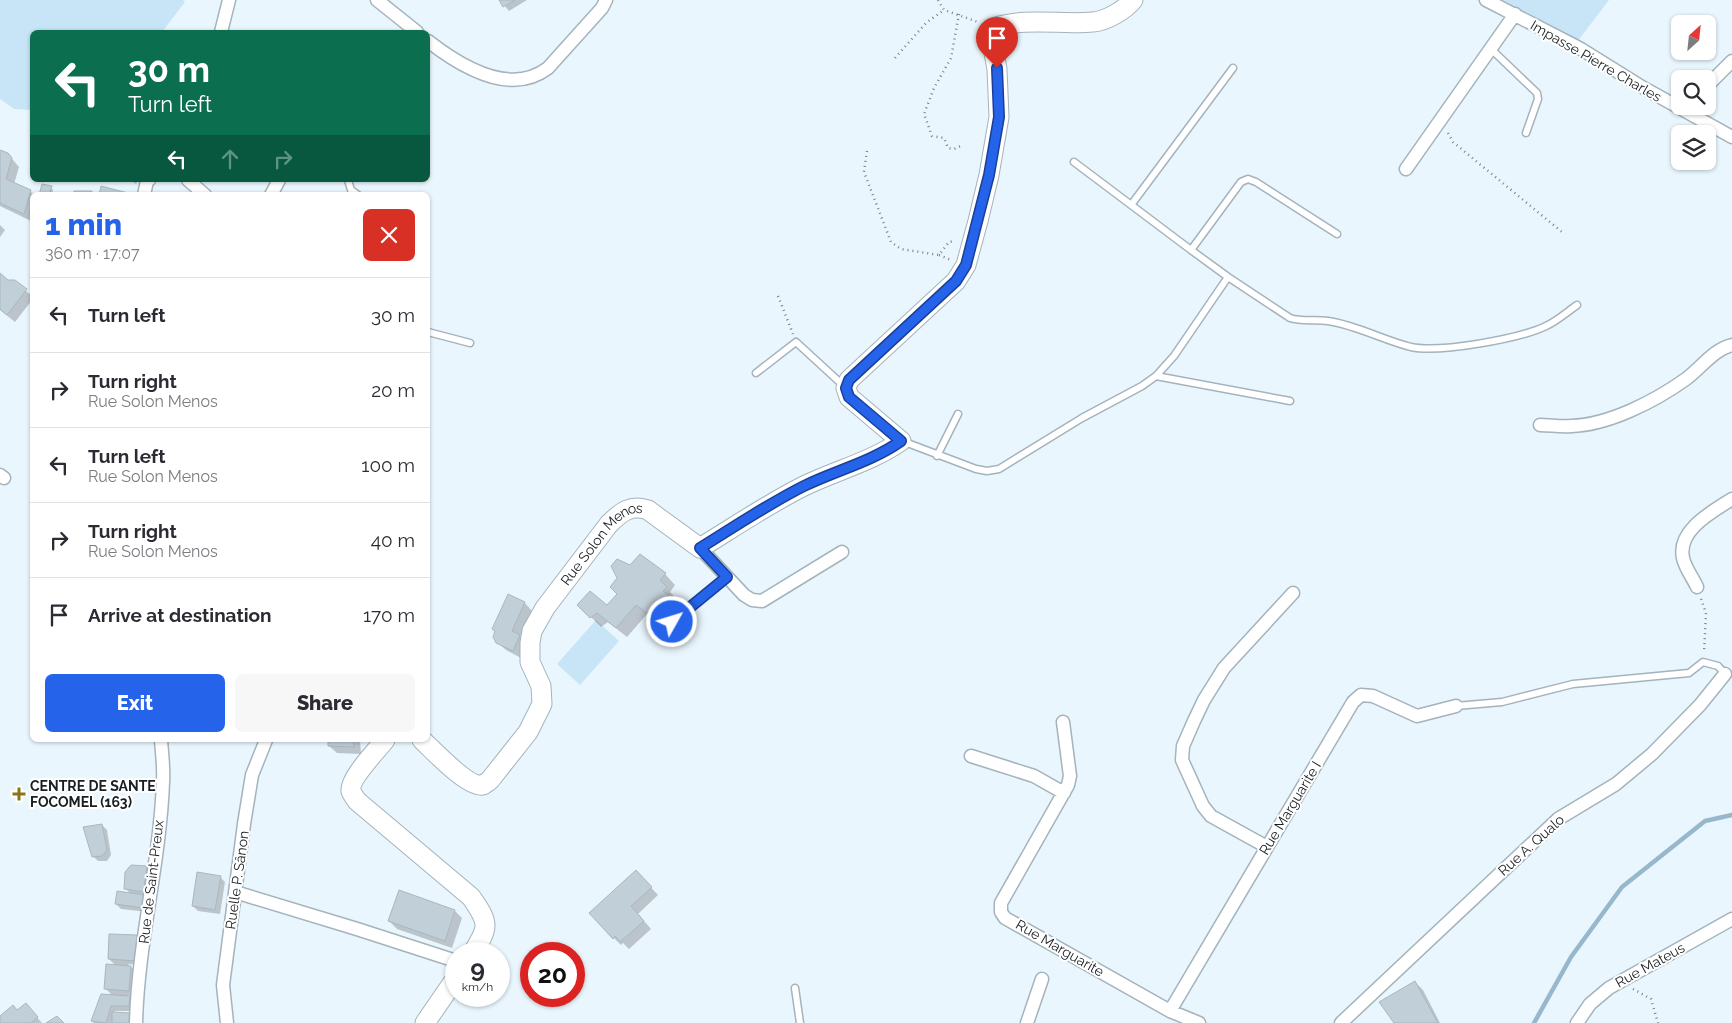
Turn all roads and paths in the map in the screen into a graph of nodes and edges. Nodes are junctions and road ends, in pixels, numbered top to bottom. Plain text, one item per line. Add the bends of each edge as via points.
1 (229, 0) edge
2 (377, 0) edge
3 (606, 0) edge
4 (938, 0) edge
5 (1133, 0) edge
6 (1486, 0) edge
7 (944, 10) junction
8 (959, 14) junction
9 (1515, 14) junction
10 (993, 28) junction
11 (222, 30) edge
12 (414, 30) edge
13 (430, 43) edge
14 (1491, 49) junction
15 (895, 58) dead end
16 (1732, 61) edge
17 (1233, 68) dead end
18 (1716, 76) edge
19 (1671, 101) edge
20 (1695, 115) edge
21 (1440, 121) junction
22 (1526, 133) dead end
23 (1732, 137) edge
24 (964, 145) dead end
25 (867, 151) dead end
26 (1074, 162) dead end
27 (1406, 169) dead end
28 (190, 182) edge
29 (202, 192) edge
30 (1131, 205) junction
31 (1562, 232) dead end
32 (1337, 234) dead end
33 (974, 237) junction
34 (1191, 250) junction
35 (1228, 277) junction
36 (778, 296) dead end
37 (1577, 305) dead end
38 (430, 333) edge
39 (796, 342) junction
40 (470, 343) dead end
41 (1732, 345) edge
42 (756, 373) dead end
43 (1156, 376) junction
44 (846, 388) junction
45 (1290, 401) dead end
46 (958, 414) dead end
47 (1540, 424) dead end
48 (901, 441) junction
49 (937, 456) junction
50 (1732, 498) edge
51 (700, 548) junction
52 (842, 552) dead end
53 (727, 577) junction
54 (1697, 587) joint
55 (1293, 593) dead end
56 (664, 629) dead end
57 (1703, 662) junction
58 (1725, 674) joint
59 (1456, 706) joint
60 (1063, 722) dead end
61 (161, 742) edge
62 (265, 742) edge
63 (383, 742) edge
64 (424, 742) edge
65 (971, 756) dead end
66 (1064, 793) junction
67 (1267, 847) junction
68 (235, 892) junction
69 (1732, 919) edge
70 (479, 942) edge
71 (445, 957) edge
72 (1042, 979) dead end
73 (796, 988) dead end
74 (1610, 988) junction
75 (445, 994) edge
76 (1170, 1011) junction
77 (136, 1023) edge
78 (227, 1023) edge
79 (425, 1023) edge
80 (800, 1023) edge
81 (1027, 1023) edge
82 (1199, 1023) edge
83 (1341, 1023) edge
84 (1577, 1023) edge
85 (1658, 1023) edge

1 - 11 street
2 - 12 street
3 - 13 street via 548,68 525,79 498,78 473,69 446,56
4 - 7 path
5 - 10 street via 1114,15 1095,22 1041,21
6 - 9 street, Impasse Pierre Charles
7 - 8 path
7 - 15 path via 926,23
8 - 10 path
8 - 24 path via 951,58 924,114 932,136 944,138 948,148
9 - 14 street
9 - 19 street, Impasse Pierre Charles
10 - 33 street via 991,37 997,68 999,117
14 - 21 street
14 - 22 lane via 1538,93
16 - 18 street
17 - 30 lane
20 - 23 street, Impasse Pierre Charles
21 - 27 street
21 - 31 path via 1454,142
25 - 33 path via 864,172 891,242 902,248 939,255 949,242
26 - 30 lane
28 - 29 street
30 - 34 lane
32 - 34 lane via 1248,179 1241,182
33 - 44 street via 966,265 956,281 849,380
34 - 35 lane
35 - 37 lane via 1290,318 1328,320 1424,349 1529,333 1547,326
35 - 43 lane via 1174,356
36 - 39 path
38 - 40 lane
39 - 42 lane
39 - 44 lane
41 - 47 street via 1715,353 1686,378 1644,406 1611,419 1572,426
43 - 45 lane
43 - 49 lane via 999,469 976,469
44 - 48 street via 849,397
46 - 49 lane
48 - 49 lane
48 - 51 street via 877,456 789,494
50 - 54 street via 1691,530 1683,542 1683,559
51 - 53 street
51 - 64 street, Rue Solon Menos via 648,510 630,508 620,514 545,608 532,631 530,662 541,686 542,704 528,732 490,780 483,785 463,778
52 - 53 street via 762,602 744,595
53 - 56 lane
54 - 57 path via 1706,613
55 - 67 street via 1224,668 1204,700 1183,746 1182,760 1202,806 1211,816
57 - 58 lane via 1718,666
57 - 59 lane via 1689,673 1573,684 1502,702
58 - 83 street, Rue A. Qualo via 1652,754 1616,784 1558,819
59 - 67 street, Rue Marguarite I via 1417,716 1373,696 1361,695 1353,702
60 - 66 street, Rue Marguarite via 1070,776
61 - 77 street, Rue de Saint-Preux via 163,782 137,989
62 - 68 street, Ruelle P. Sânon via 252,775
63 - 70 street via 355,778 351,792 357,802 471,897 482,912 486,926
65 - 66 street via 1034,776
66 - 76 street, Rue Marguarite via 1001,903 1001,912 1005,918
67 - 76 street, Rue Marguarite I
68 - 71 street
68 - 78 street, Ruelle P. Sânon via 223,985
69 - 74 street, Rue Mateus
72 - 81 street
73 - 80 lane
74 - 84 street, Rue Mateus via 1590,1004
74 - 85 path via 1635,989 1651,998
75 - 79 street
76 - 82 street, Rue Marguarite

